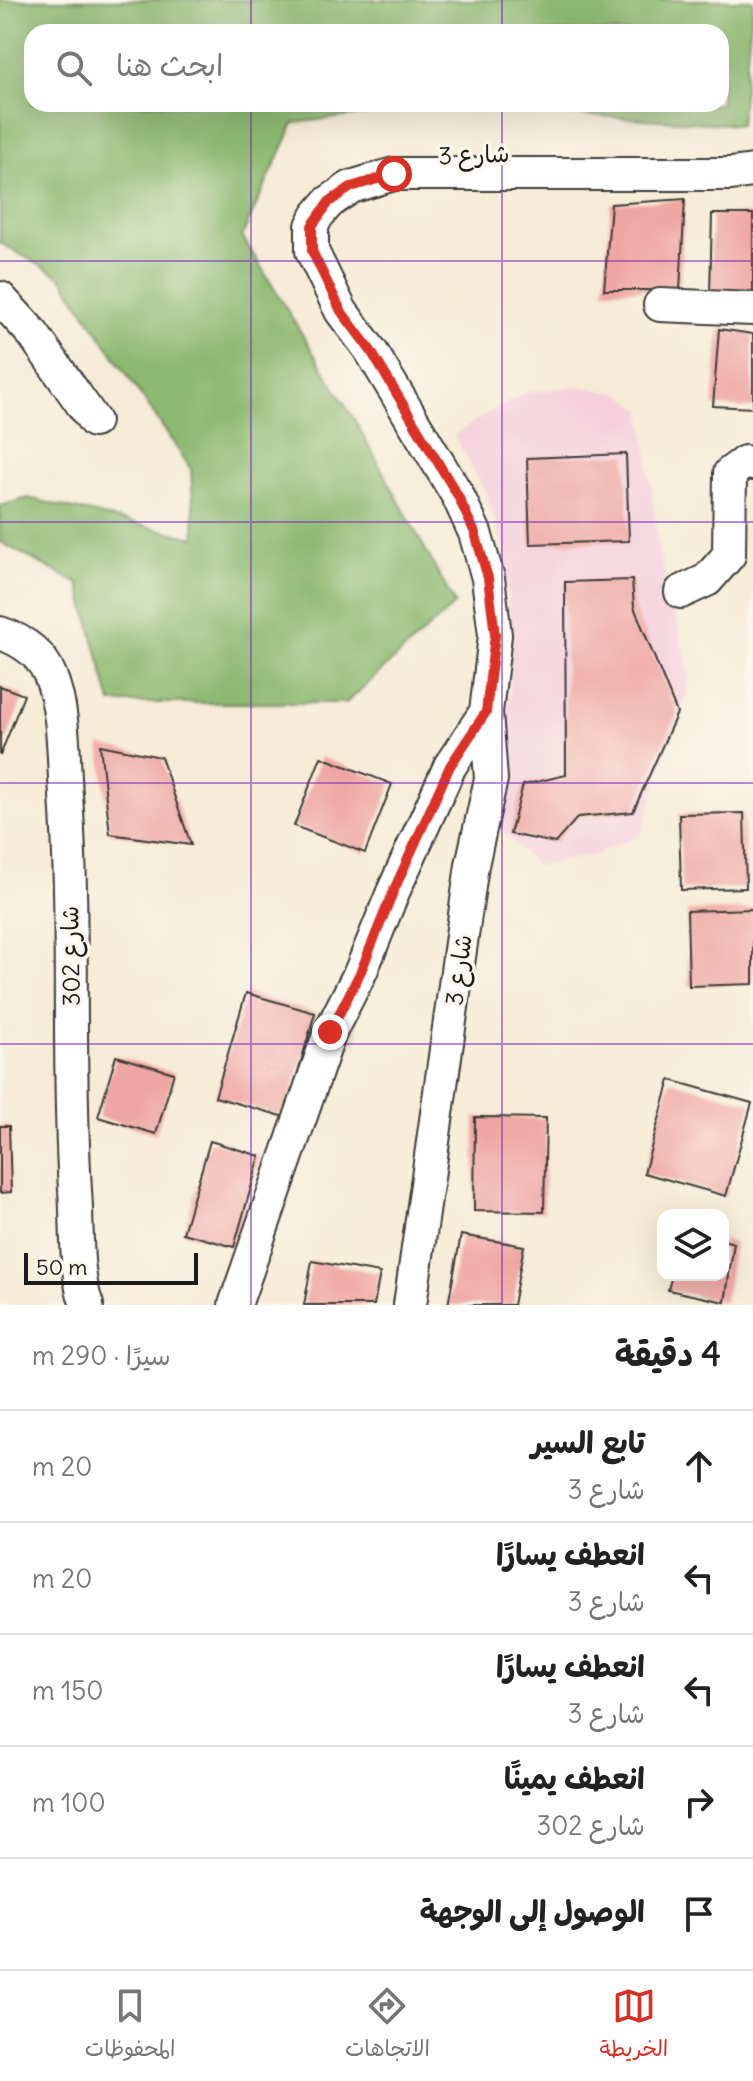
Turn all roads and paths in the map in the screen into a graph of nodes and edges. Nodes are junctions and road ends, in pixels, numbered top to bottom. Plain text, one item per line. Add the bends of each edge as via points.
1 (753, 168) edge
2 (0, 298) edge
3 (660, 305) dead end
4 (753, 309) edge
5 (94, 421) dead end
6 (753, 464) edge
7 (681, 592) dead end
8 (0, 633) edge
9 (486, 712) junction
10 (87, 1305) edge
11 (235, 1305) edge
12 (410, 1305) edge

1 - 9 street, شارع 3 via 593,151 408,158 358,166 312,199 300,224 297,248 303,273 445,519 495,635
2 - 5 street via 33,334
3 - 4 street
6 - 7 street via 745,462 730,473 729,555 707,580
8 - 10 street, شارع 302 via 28,647 49,672 61,723 74,1167
9 - 11 street via 450,766 330,1032
9 - 12 street, شارع 3 via 491,779 472,865

